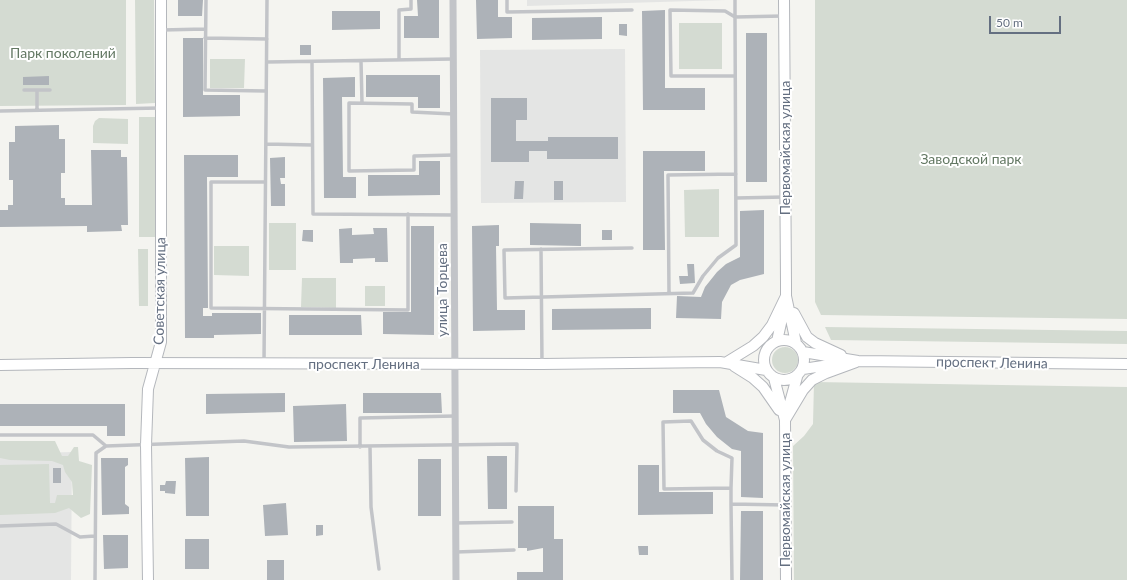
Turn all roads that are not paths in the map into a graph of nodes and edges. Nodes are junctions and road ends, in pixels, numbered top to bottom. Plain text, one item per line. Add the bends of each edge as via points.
1 (160, 0) edge
2 (206, 0) edge
3 (267, 0) edge
4 (411, 0) edge
5 (453, 0) edge
6 (507, 0) edge
7 (735, 0) edge
8 (784, 0) edge
9 (632, 10) dead end
10 (784, 16) junction
11 (735, 17) junction
12 (205, 29) junction
13 (160, 30) junction
14 (205, 38) junction
15 (267, 39) junction
16 (454, 59) junction
17 (399, 60) junction
18 (361, 61) junction
19 (267, 62) junction
20 (312, 62) junction
21 (735, 76) junction
22 (24, 90) dead end
23 (37, 90) junction
24 (50, 90) dead end
25 (266, 90) junction
26 (362, 103) junction
27 (161, 108) junction
28 (37, 110) junction
29 (0, 111) edge
30 (454, 114) junction
31 (266, 144) junction
32 (312, 145) junction
33 (454, 155) junction
34 (736, 174) junction
35 (266, 182) junction
36 (786, 197) junction
37 (736, 198) junction
38 (408, 214) junction
39 (455, 215) junction
40 (632, 248) dead end
41 (541, 249) junction
42 (669, 293) junction
43 (542, 296) junction
44 (786, 296) junction
45 (264, 308) junction
46 (777, 341) junction
47 (796, 343) junction
48 (767, 349) junction
49 (803, 352) junction
50 (858, 361) junction
51 (727, 362) junction
52 (156, 364) junction
53 (264, 364) junction
54 (455, 364) junction
55 (542, 364) junction
56 (1127, 364) edge
57 (0, 365) edge
58 (766, 370) junction
59 (800, 373) junction
60 (774, 378) junction
61 (456, 416) junction
62 (785, 420) junction
63 (0, 434) edge
64 (146, 445) junction
65 (106, 446) junction
66 (456, 446) junction
67 (360, 447) junction
68 (370, 447) junction
69 (731, 488) junction
70 (516, 491) dead end
71 (731, 504) junction
72 (786, 506) junction
73 (512, 522) dead end
74 (456, 523) junction
75 (0, 526) edge
76 (95, 536) junction
77 (514, 550) dead end
78 (456, 552) junction
79 (379, 568) dead end
80 (95, 580) edge
81 (148, 580) edge
82 (456, 580) edge
83 (732, 580) edge
84 (786, 580) edge

1 - 13 street, Советская улица
2 - 12 lane
3 - 15 lane
4 - 17 lane via 411,9 398,10
5 - 16 street, улица Торцева
6 - 9 lane via 507,12
7 - 11 lane
8 - 10 street, Первомайская улица
10 - 11 lane
10 - 36 street, Первомайская улица
11 - 21 lane
11 - 21 lane via 724,10 670,10 671,76
12 - 13 lane
12 - 14 lane
13 - 27 street, Советская улица
14 - 15 lane
14 - 25 lane via 205,90
15 - 19 lane
16 - 17 lane
16 - 30 street, улица Торцева
17 - 18 lane
18 - 20 lane
18 - 26 lane
19 - 20 lane
19 - 25 lane
20 - 32 lane
21 - 34 lane
22 - 23 lane
23 - 24 lane
23 - 28 lane
25 - 31 lane
26 - 30 lane via 412,104 412,112
26 - 33 lane via 349,103 349,171 414,170 414,156
27 - 28 lane
27 - 52 street, Советская улица via 161,342
28 - 29 lane
30 - 33 street, улица Торцева
31 - 32 lane
31 - 35 lane
32 - 38 lane via 313,214
33 - 39 street, улица Торцева
34 - 37 lane
34 - 42 lane via 668,175
35 - 45 lane
35 - 45 lane via 211,182 211,308
36 - 37 lane
36 - 44 street, Первомайская улица
37 - 42 lane via 736,246 718,258 692,292
38 - 39 lane
38 - 45 lane via 408,310
39 - 54 street, улица Торцева
40 - 41 lane
41 - 43 lane
41 - 43 lane via 504,250 504,290 505,298
42 - 43 lane
43 - 55 lane
44 - 46 street
44 - 47 street
44 - 50 street via 807,337 815,343
44 - 51 street via 772,326 763,337
45 - 53 lane
46 - 47 street via 789,340
46 - 48 street
47 - 49 street
48 - 51 street
48 - 58 street via 764,362
49 - 50 street
49 - 59 street via 805,360
50 - 56 street, проспект Ленина
50 - 59 street
50 - 62 street via 826,372 812,380
51 - 55 street, проспект Ленина
51 - 58 street
51 - 62 street via 763,387
52 - 53 street, проспект Ленина
52 - 57 street, проспект Ленина
52 - 64 street, Советская улица via 148,389
53 - 54 street, проспект Ленина
54 - 55 street, проспект Ленина
54 - 61 street, улица Торцева
58 - 60 street
59 - 60 street via 784,381
59 - 62 street
60 - 62 street
61 - 66 street, улица Торцева
61 - 67 lane via 360,418
62 - 72 street, Первомайская улица
63 - 65 lane via 93,435
64 - 65 lane
64 - 67 lane via 244,441 289,447
64 - 81 street, Советская улица
65 - 76 lane via 96,453
66 - 68 lane
66 - 70 lane via 517,444
66 - 74 street, улица Торцева
67 - 68 lane
68 - 79 lane via 370,507
69 - 69 lane via 664,489 663,422 691,421 703,440 732,458
69 - 71 lane
71 - 72 lane
71 - 83 lane
72 - 84 street, Первомайская улица
73 - 74 lane
74 - 78 street, улица Торцева
75 - 76 lane via 56,524 80,537
76 - 80 lane
77 - 78 lane
78 - 82 street, улица Торцева

